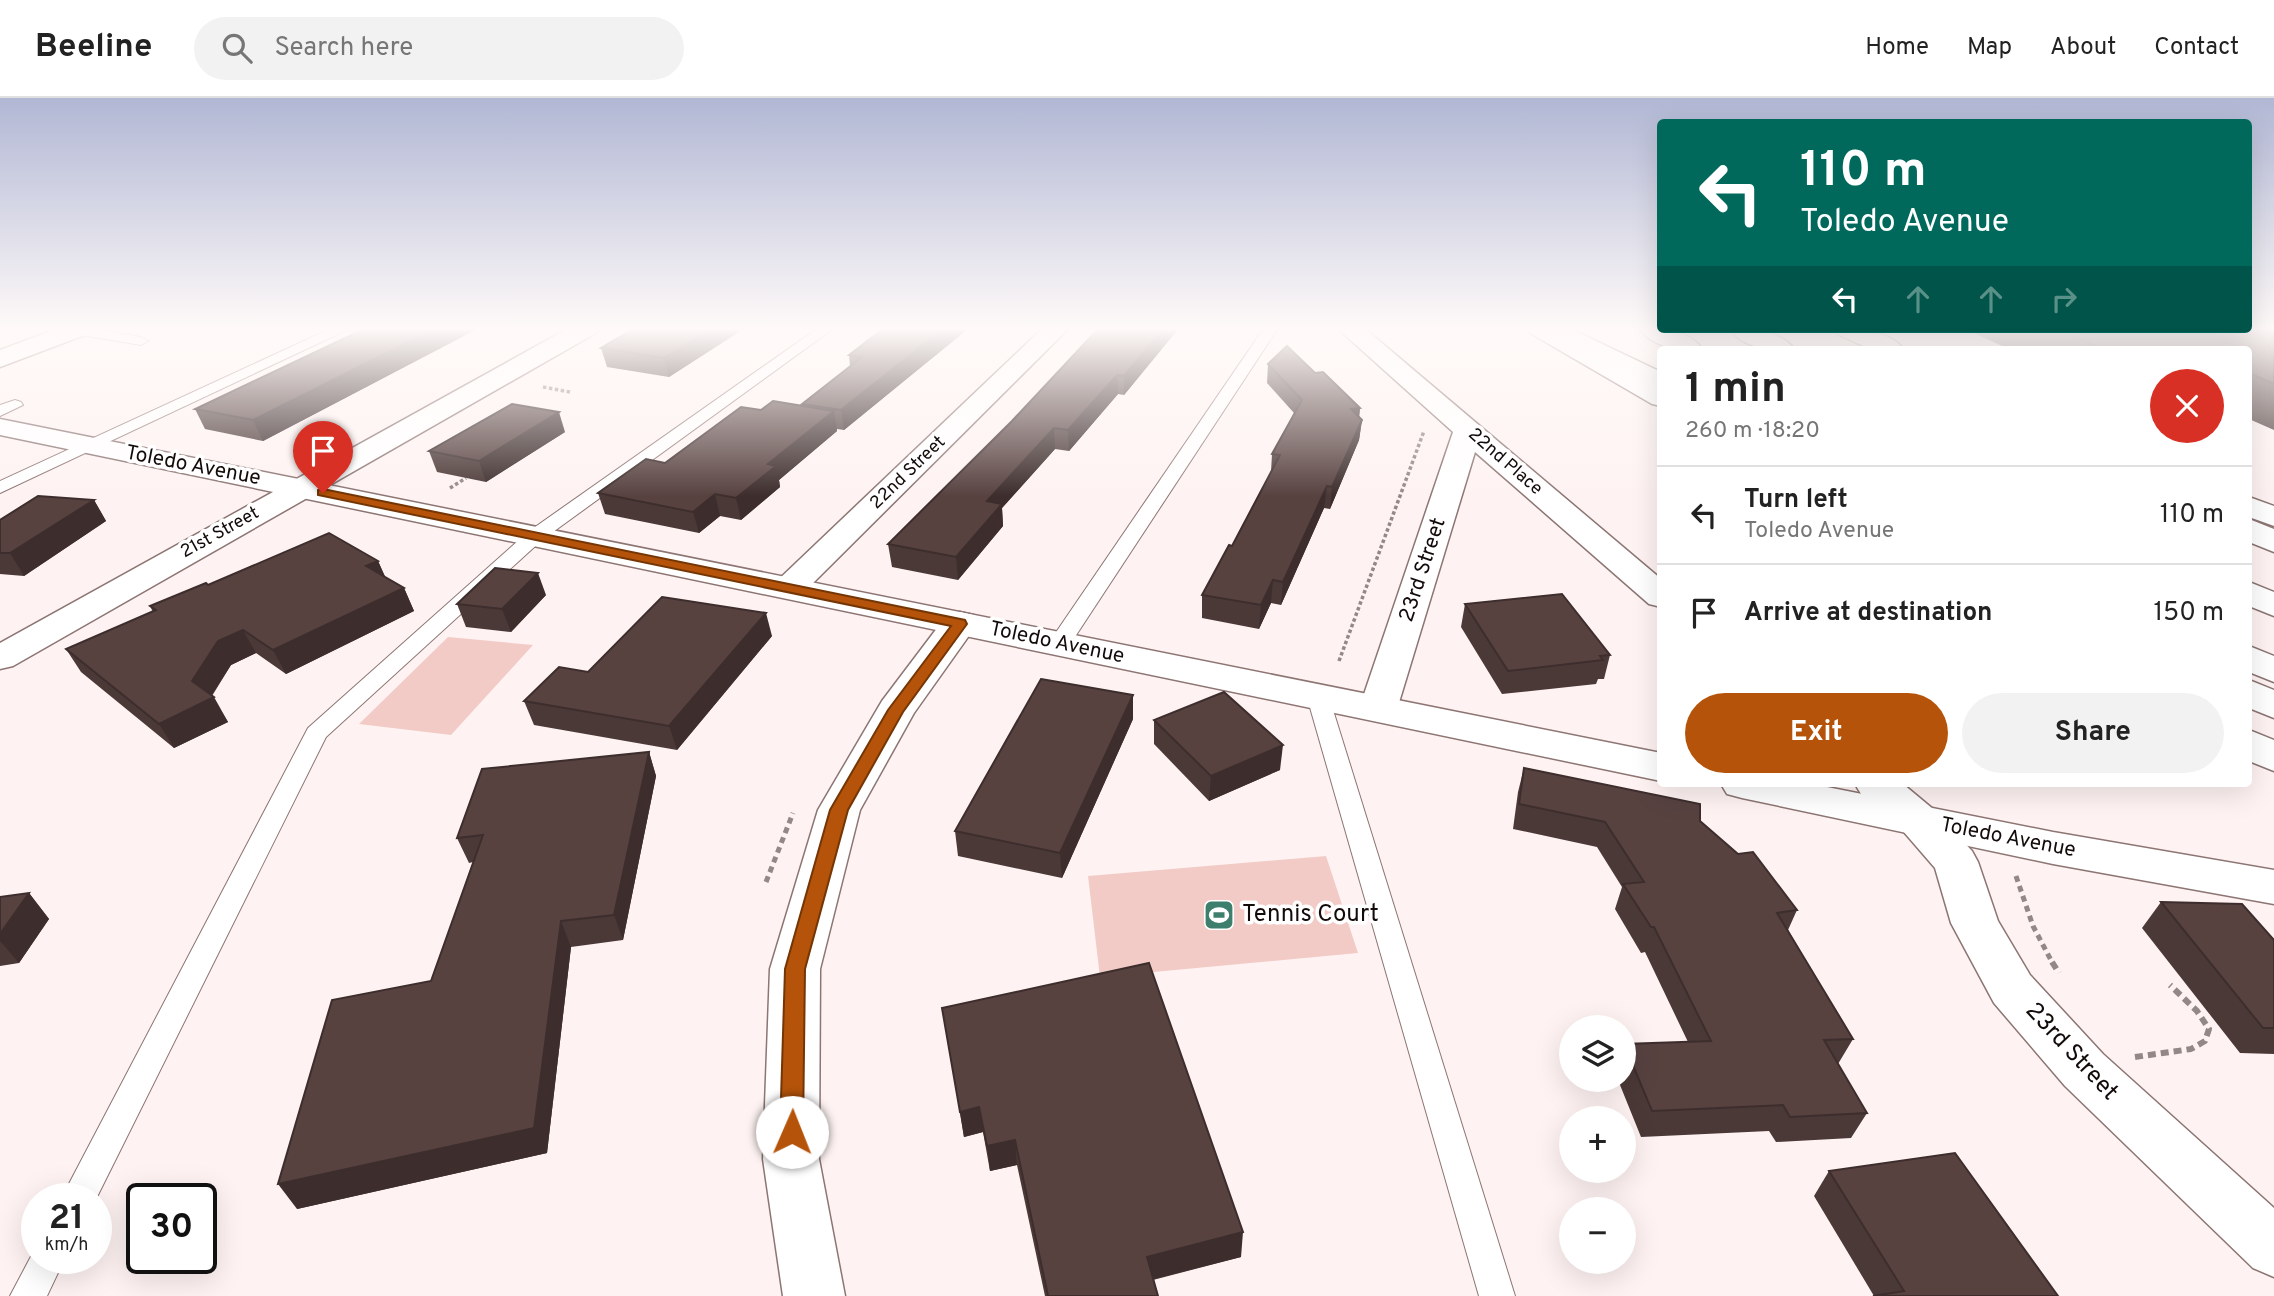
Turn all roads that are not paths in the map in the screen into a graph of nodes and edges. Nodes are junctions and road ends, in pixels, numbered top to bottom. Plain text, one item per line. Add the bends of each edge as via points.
1 (224, 384) edge
2 (487, 384) edge
3 (749, 384) edge
4 (999, 384) edge
5 (1233, 384) edge
6 (1414, 384) edge
7 (1636, 384) edge
8 (1657, 396) edge
9 (5, 415) edge
10 (1468, 430) junction
11 (91, 446) junction
12 (0, 488) edge
13 (300, 488) junction
14 (2252, 507) edge
15 (2274, 517) edge
16 (2252, 530) edge
17 (535, 536) junction
18 (2274, 541) edge
19 (789, 588) junction
20 (1657, 594) edge
21 (2252, 595) edge
22 (2274, 606) edge
23 (960, 624) junction
24 (1059, 644) junction
25 (0, 659) edge
26 (2252, 659) edge
27 (2274, 671) edge
28 (2252, 694) edge
29 (1318, 697) junction
30 (2274, 706) edge
31 (1378, 709) junction
32 (2252, 745) edge
33 (2274, 758) edge
34 (1657, 766) edge
35 (1757, 787) edge
36 (1879, 787) edge
37 (1917, 820) junction
38 (2274, 887) edge
39 (86, 1183) edge
40 (2274, 1248) edge
41 (39, 1274) edge
42 (28, 1296) edge
43 (814, 1296) edge
44 (1497, 1296) edge

1 - 11 lane
2 - 13 main road, 21st Street
3 - 17 lane
4 - 19 main road, 22nd Street
5 - 24 lane
6 - 10 main road, 22nd Place
7 - 8 main road
9 - 11 main road, Toledo Avenue
10 - 20 main road, 22nd Place
10 - 31 main road, 23rd Street
11 - 12 lane
11 - 13 main road, Toledo Avenue
13 - 17 main road, Toledo Avenue
13 - 25 main road, 21st Street
14 - 15 main road
16 - 18 main road
17 - 19 main road, Toledo Avenue
17 - 39 lane via 316,733
19 - 23 main road, Toledo Avenue
21 - 22 main road
23 - 24 main road, Toledo Avenue
23 - 43 main road via 896,710 839,810 795,969 791,1159
24 - 29 main road, Toledo Avenue
26 - 27 main road
28 - 30 main road
29 - 31 main road, Toledo Avenue
29 - 44 lane
31 - 34 main road, Toledo Avenue
32 - 33 main road
35 - 37 main road, Toledo Avenue
36 - 37 main road
37 - 38 main road, Toledo Avenue
37 - 40 main road, 23rd Street via 1955,862 1975,923 2012,989 2105,1060
41 - 42 lane

